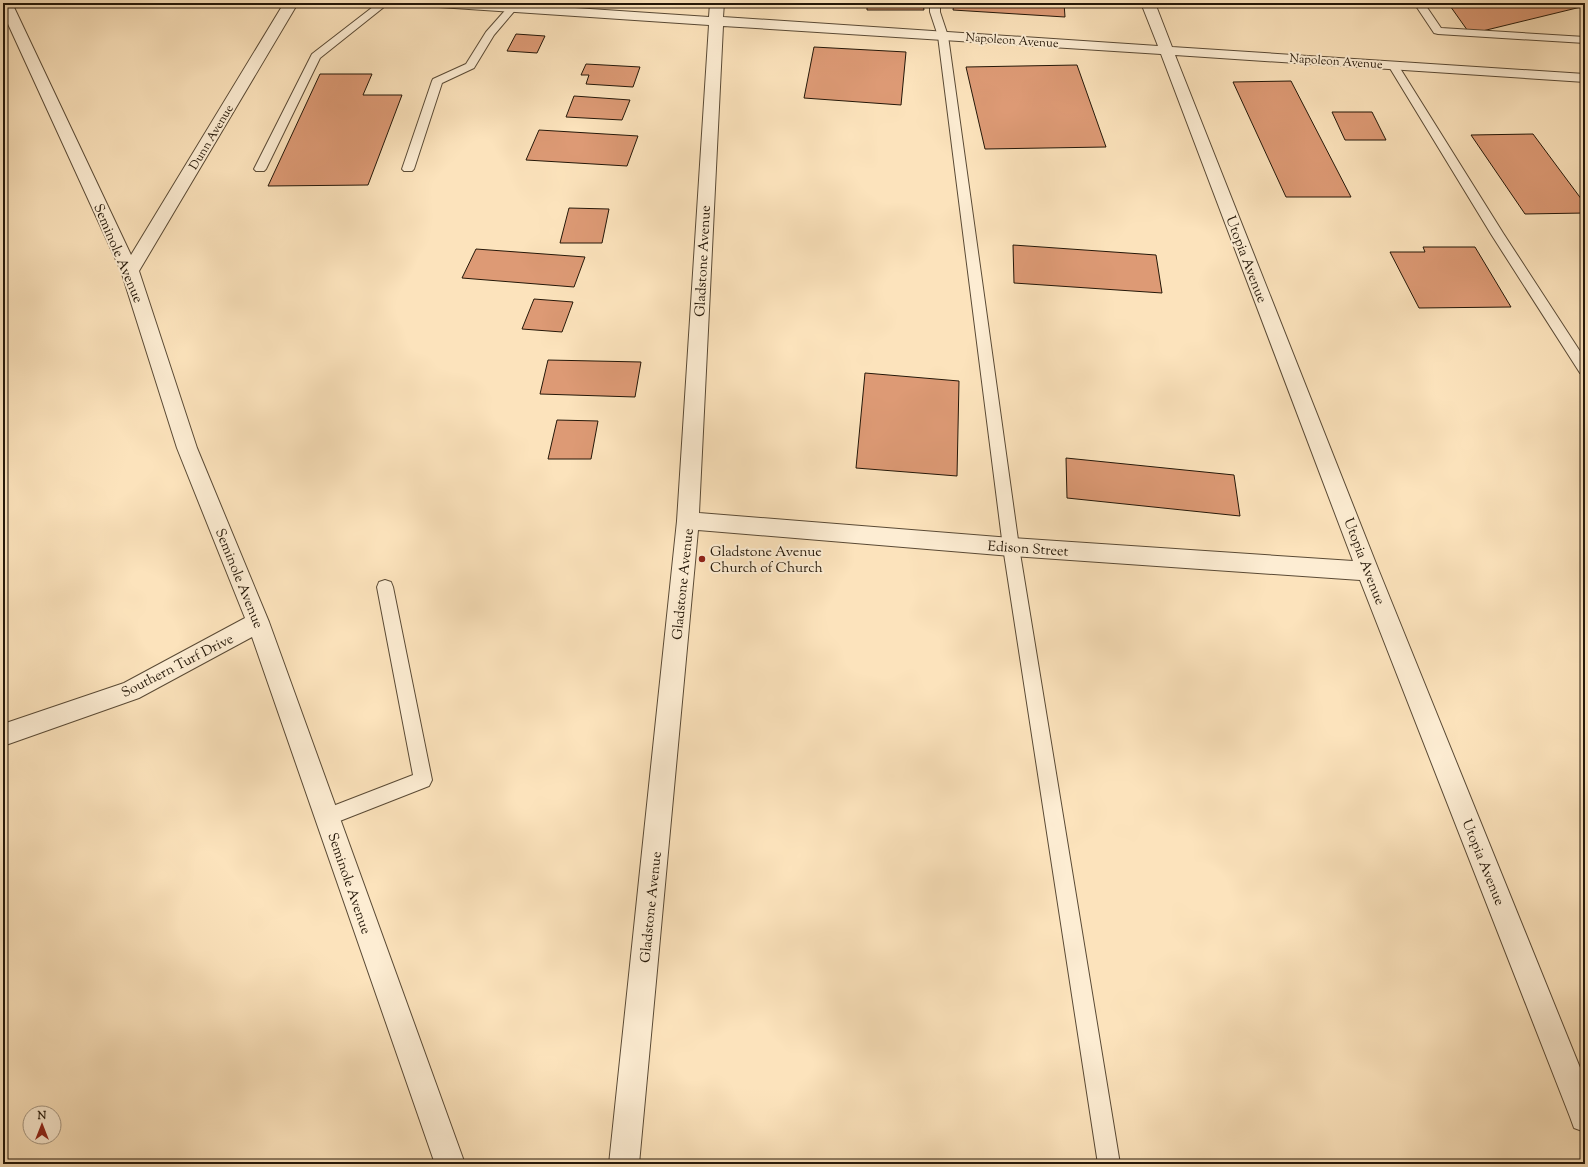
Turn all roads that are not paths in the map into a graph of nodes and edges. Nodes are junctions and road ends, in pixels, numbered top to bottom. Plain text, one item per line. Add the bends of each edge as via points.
1 (6, 3) edge
2 (291, 3) edge
3 (384, 3) edge
4 (439, 3) edge
5 (935, 3) edge
6 (1148, 3) edge
7 (1419, 3) edge
8 (512, 8) junction
9 (716, 12) edge
10 (943, 36) junction
11 (1585, 40) edge
12 (1167, 50) junction
13 (1393, 65) junction
14 (1585, 78) edge
15 (260, 169) dead end
16 (408, 169) dead end
17 (130, 271) junction
18 (1585, 370) edge
19 (688, 521) junction
20 (1011, 547) junction
21 (1368, 571) junction
22 (384, 587) dead end
23 (258, 622) junction
24 (3, 735) edge
25 (327, 817) junction
26 (1585, 1117) edge
27 (450, 1164) edge
28 (624, 1164) edge
29 (1109, 1164) edge

1 - 17 street, Seminole Avenue
2 - 17 street, Dunn Avenue
3 - 15 lane via 316,56
4 - 8 street, Napoleon Avenue
5 - 10 lane via 935,12
6 - 12 street, Utopia Avenue
7 - 11 lane via 1438,31
8 - 9 street, Napoleon Avenue
8 - 16 lane via 490,34 470,66 437,81
9 - 10 street, Napoleon Avenue
9 - 19 street, Gladstone Avenue
10 - 12 street, Napoleon Avenue
10 - 20 lane
12 - 13 street, Napoleon Avenue
12 - 21 street, Utopia Avenue
13 - 14 street, Napoleon Avenue
13 - 18 lane via 1497,234
17 - 23 street, Seminole Avenue via 187,448
19 - 20 street, Edison Street
19 - 28 street, Gladstone Avenue
20 - 21 street, Edison Street
20 - 29 lane
21 - 26 street, Utopia Avenue
22 - 25 lane via 423,780
23 - 24 street, Southern Turf Drive via 131,691
23 - 25 street, Seminole Avenue
25 - 27 street, Seminole Avenue

